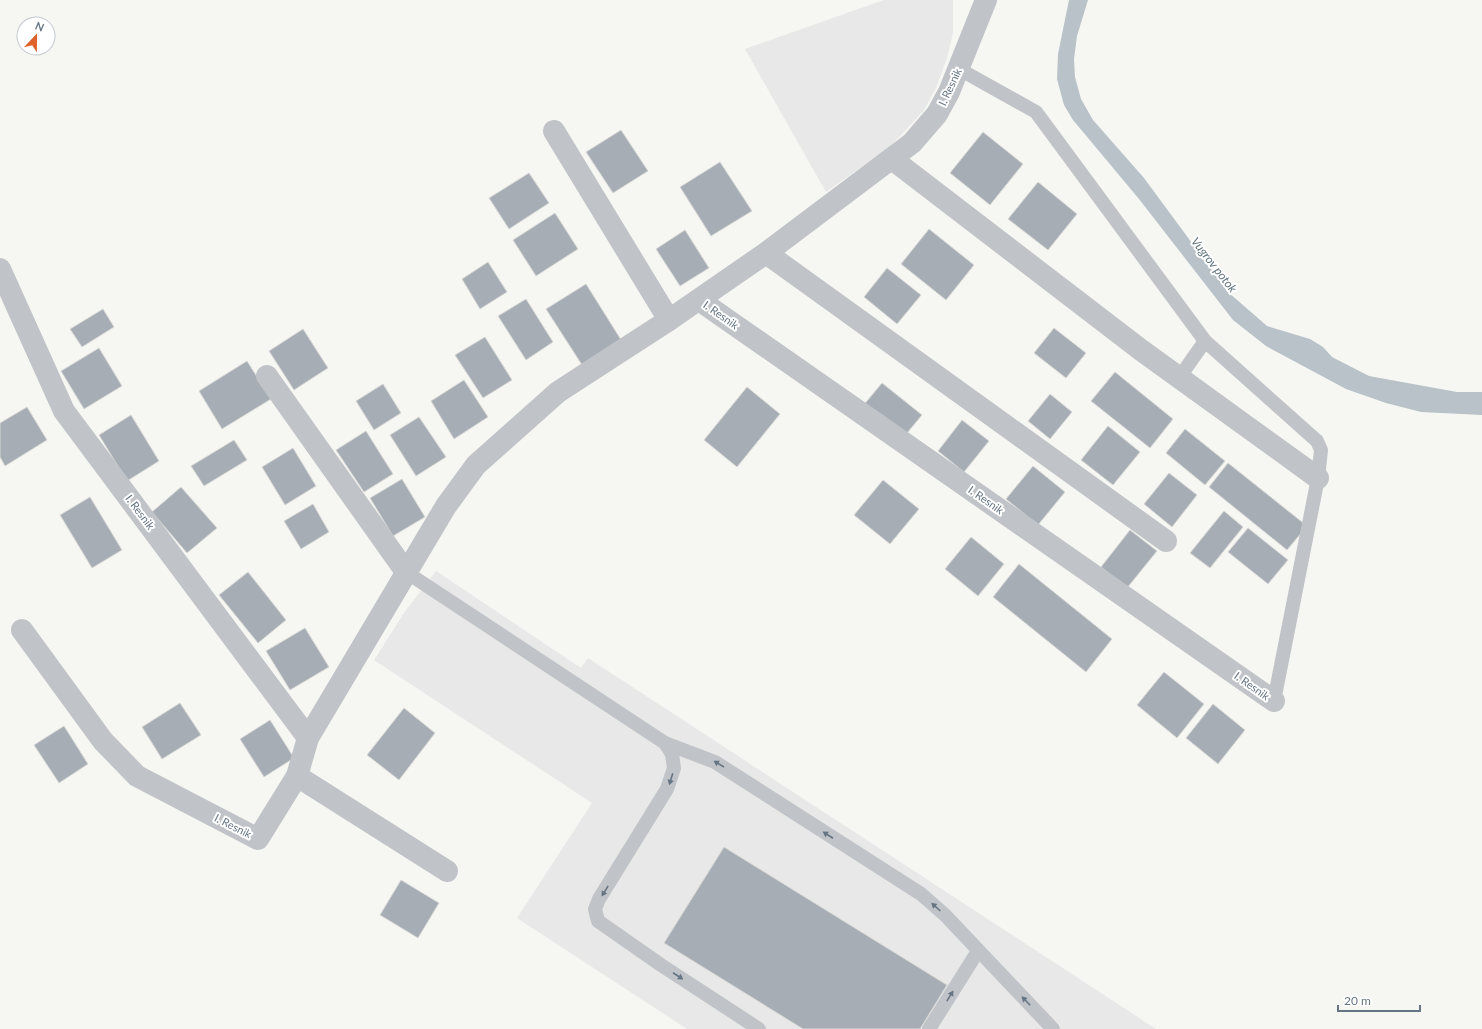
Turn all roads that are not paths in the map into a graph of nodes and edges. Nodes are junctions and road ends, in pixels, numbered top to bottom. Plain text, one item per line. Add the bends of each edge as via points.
1 (986, 0) edge
2 (959, 69) junction
3 (554, 131) dead end
4 (892, 159) junction
5 (766, 253) junction
6 (0, 269) edge
7 (699, 300) junction
8 (669, 320) junction
9 (1205, 341) junction
10 (268, 376) dead end
11 (1179, 378) junction
12 (1318, 478) junction
13 (1166, 541) dead end
14 (406, 572) junction
15 (22, 630) dead end
16 (1274, 701) joint
17 (308, 738) junction
18 (665, 743) junction
19 (296, 776) junction
20 (447, 871) dead end
21 (978, 951) junction
22 (759, 1029) edge
23 (929, 1029) edge
24 (1053, 1029) edge

1 - 2 street, I. Resnik
2 - 4 street, I. Resnik via 937,114 912,143
2 - 9 lane via 1036,112
3 - 8 street
4 - 5 street, I. Resnik
4 - 11 street
5 - 7 street, I. Resnik
5 - 13 street
6 - 17 street, I. Resnik via 64,411
7 - 8 street, I. Resnik
7 - 16 street, I. Resnik
8 - 14 street, I. Resnik via 558,392 476,465 446,506
9 - 11 lane
9 - 12 lane via 1317,442 1321,450
10 - 14 street
11 - 12 street
12 - 16 lane
14 - 17 street, I. Resnik
14 - 18 lane
15 - 19 street, I. Resnik via 102,741 137,776 164,791 258,839
17 - 19 street, I. Resnik
21 -> 18 lane via 945,915 921,894 715,762
18 -> 22 lane via 672,754 674,768 668,790 599,900 595,909 598,921
19 - 20 street
23 -> 21 lane
24 -> 21 lane

